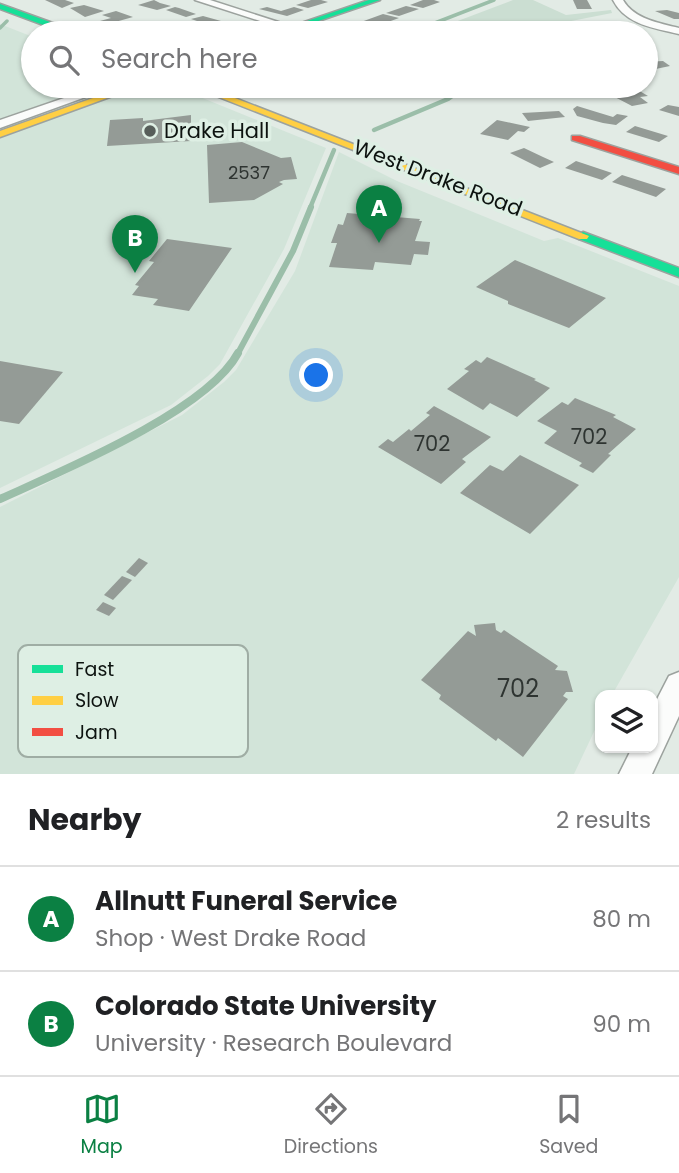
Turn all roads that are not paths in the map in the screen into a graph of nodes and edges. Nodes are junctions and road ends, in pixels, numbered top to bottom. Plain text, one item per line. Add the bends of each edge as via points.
1 (200, 0) edge
2 (376, 0) edge
3 (618, 0) edge
4 (0, 6) edge
5 (40, 21) edge
6 (257, 21) edge
7 (314, 21) edge
8 (648, 21) edge
9 (658, 24) edge
10 (679, 31) edge
11 (75, 98) edge
12 (101, 98) edge
13 (228, 98) edge
14 (262, 98) edge
15 (288, 121) junction
16 (0, 124) edge
17 (338, 126) junction
18 (0, 134) edge
19 (576, 138) dead end
20 (679, 171) edge
21 (522, 195) dead end
22 (679, 272) edge
23 (679, 685) edge
24 (658, 728) edge
25 (646, 753) edge
26 (635, 774) edge

1 - 6 street
2 - 7 main road
3 - 8 street via 623,9
4 - 5 main road
9 - 10 street
11 - 16 street
12 - 18 main road
13 - 15 main road, West Drake Road
14 - 17 main road, West Drake Road
15 - 17 main road via 319,128
15 - 22 main road, West Drake Road
17 - 21 main road, West Drake Road
19 - 20 main road
23 - 24 street
25 - 26 street

